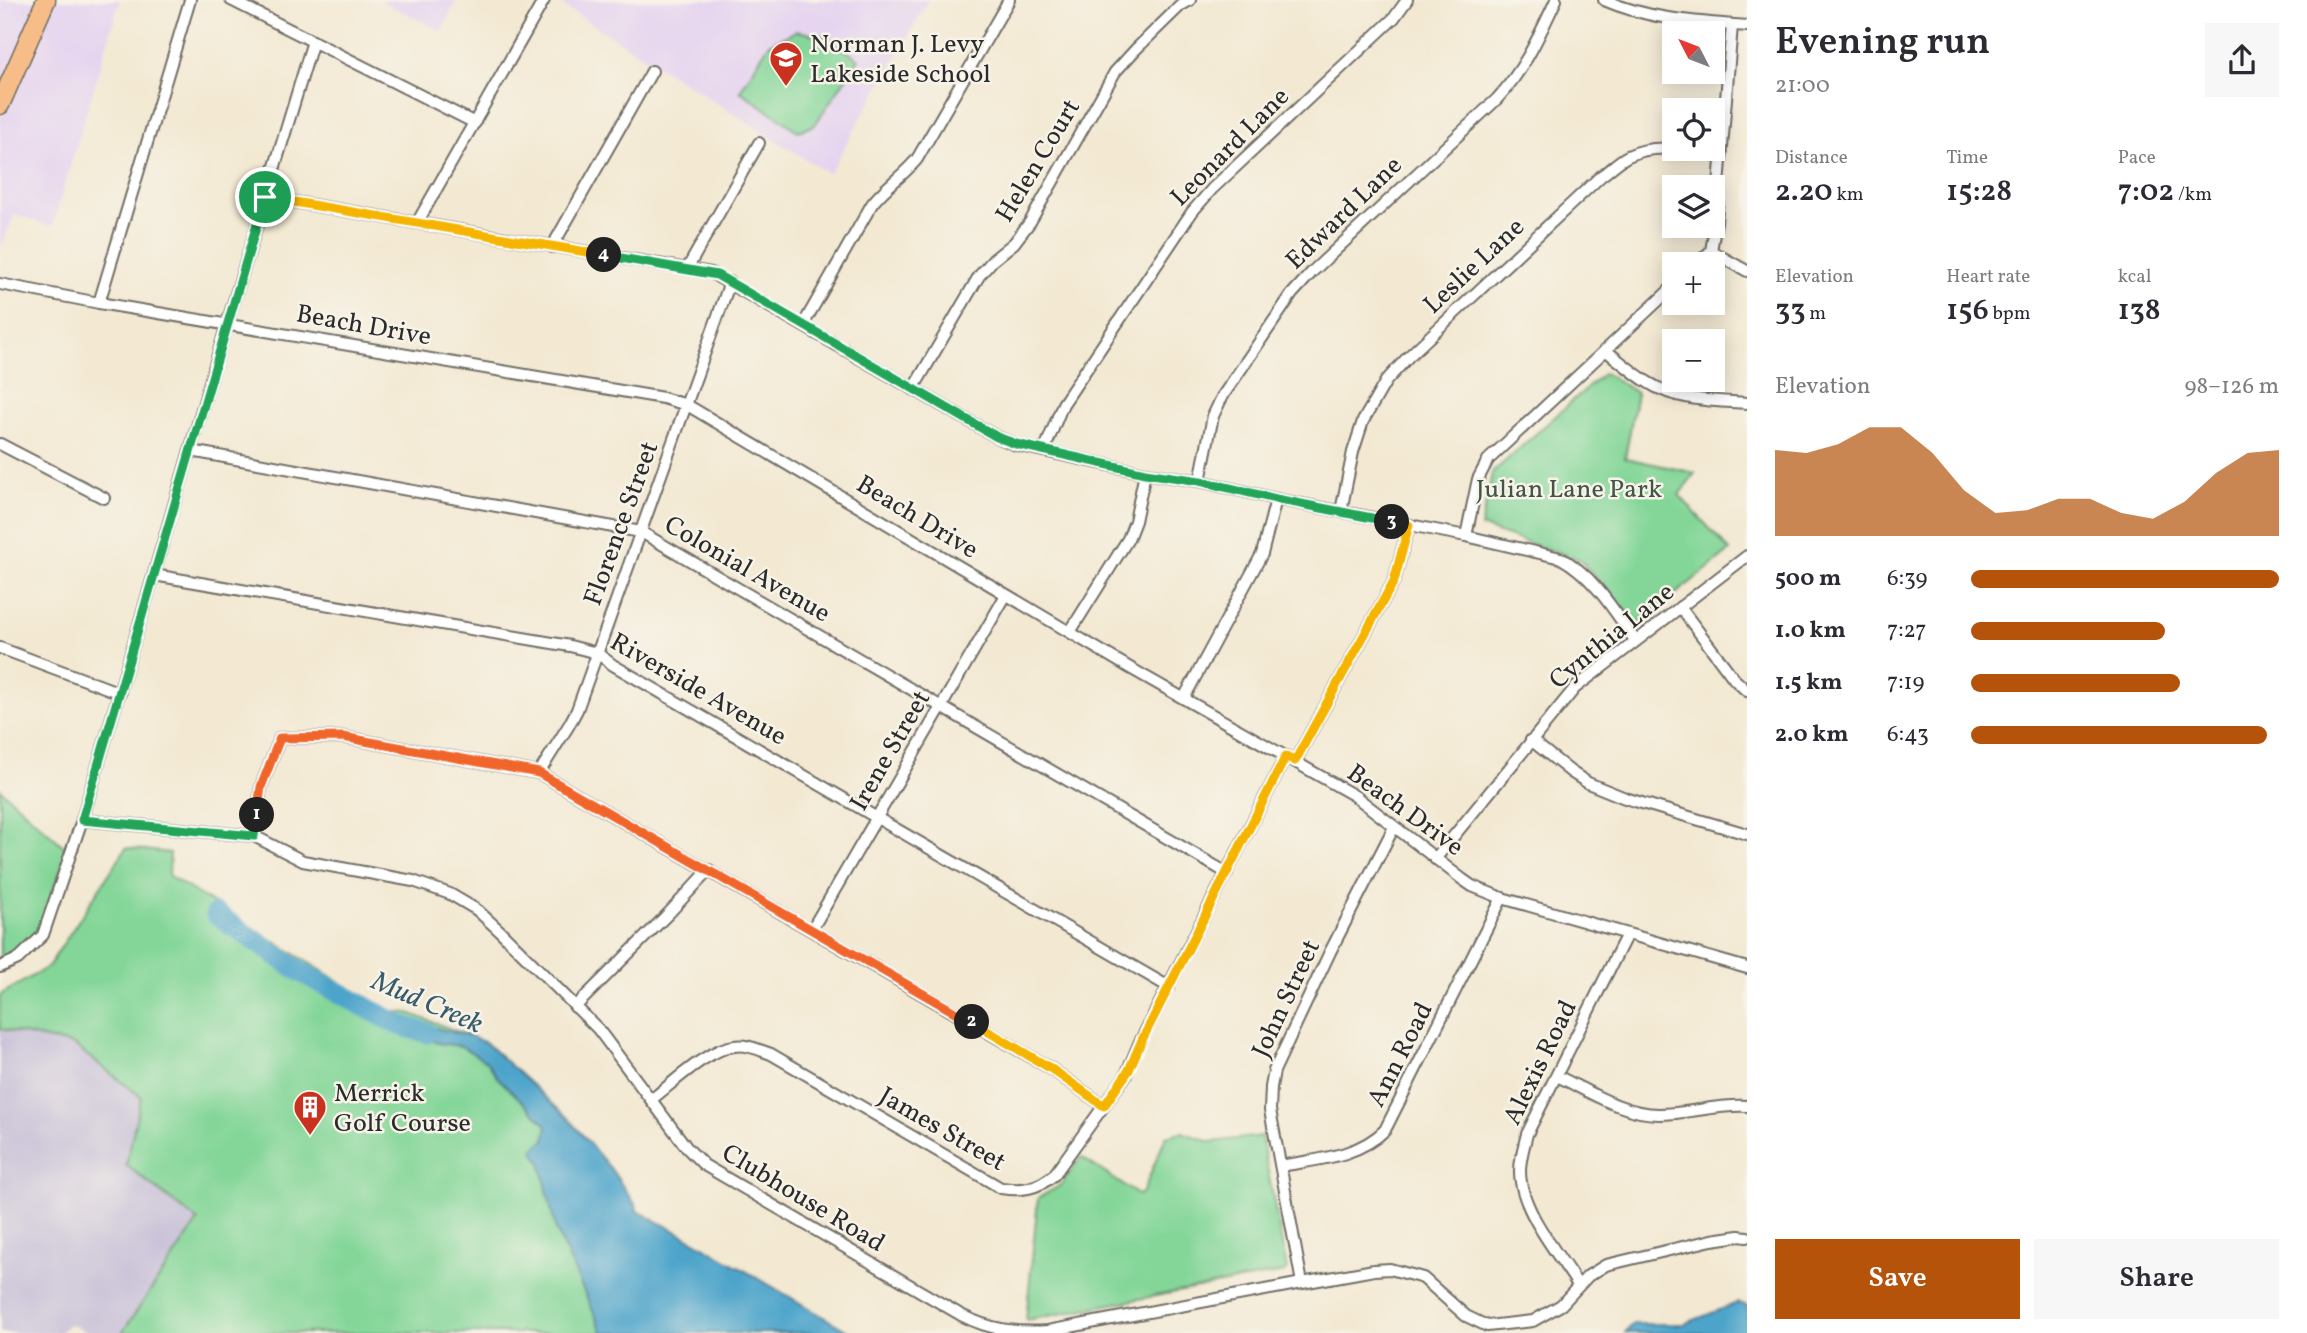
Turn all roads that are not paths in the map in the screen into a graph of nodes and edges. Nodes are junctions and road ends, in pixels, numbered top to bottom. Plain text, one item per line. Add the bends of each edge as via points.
1 (46, 0) edge
2 (190, 0) edge
3 (232, 0) edge
4 (544, 0) edge
5 (1009, 0) edge
6 (1190, 0) edge
7 (1406, 0) edge
8 (1556, 0) edge
9 (1604, 0) edge
10 (1732, 25) junction
11 (1747, 26) edge
12 (313, 41) junction
13 (652, 71) dead end
14 (0, 105) edge
15 (1725, 106) edge
16 (475, 123) junction
17 (759, 143) dead end
18 (1662, 149) edge
19 (1720, 161) edge
20 (265, 197) junction
21 (417, 223) junction
22 (552, 247) junction
23 (1711, 251) joint
24 (687, 269) junction
25 (1747, 271) edge
26 (730, 282) junction
27 (0, 284) edge
28 (1662, 297) edge
29 (99, 303) junction
30 (227, 324) junction
31 (803, 325) junction
32 (1605, 350) junction
33 (913, 389) junction
34 (1747, 403) edge
35 (687, 405) junction
36 (0, 444) edge
37 (191, 451) junction
38 (1044, 451) junction
39 (1145, 473) junction
40 (1200, 481) junction
41 (104, 498) dead end
42 (1276, 499) junction
43 (1341, 511) junction
44 (1409, 525) junction
45 (641, 532) junction
46 (1466, 536) junction
47 (1747, 556) edge
48 (154, 575) junction
49 (1006, 595) junction
50 (1680, 607) junction
51 (1070, 632) junction
52 (1635, 640) junction
53 (0, 648) edge
54 (597, 653) junction
55 (1747, 691) edge
56 (120, 693) junction
57 (1184, 698) junction
58 (941, 707) junction
59 (1531, 740) junction
60 (1291, 759) junction
61 (539, 773) junction
62 (876, 818) junction
63 (82, 820) junction
64 (1394, 827) junction
65 (1747, 834) edge
66 (254, 836) junction
67 (1435, 859) junction
68 (709, 870) junction
69 (1227, 873) junction
70 (1502, 898) junction
71 (811, 929) junction
72 (1627, 934) junction
73 (0, 967) edge
74 (1747, 968) edge
75 (1169, 987) junction
76 (575, 1007) junction
77 (1557, 1076) junction
78 (652, 1099) junction
79 (1104, 1106) junction
80 (1747, 1106) edge
81 (1281, 1166) junction
82 (1747, 1237) edge
83 (1302, 1283) junction
84 (1578, 1285) junction
85 (1486, 1330) edge

1 - 14 main road
2 - 29 street
3 - 12 street
4 - 16 street
5 - 31 street via 917,159 872,204
6 - 33 street, Helen Court via 1115,72 1030,222 979,276
7 - 38 street, Leonard Lane via 1394,18 1192,212 1063,404
8 - 40 street, Edward Lane via 1515,79 1292,294 1222,397 1213,416
9 - 10 street via 1642,15
10 - 11 street
10 - 15 street
12 - 16 street
12 - 20 street
13 - 22 street
16 - 21 street
17 - 24 street
18 - 43 street, Leslie Lane via 1638,151 1601,176 1408,356 1381,388 1363,421
19 - 23 street
20 - 21 street
20 - 30 street
21 - 22 street
22 - 24 street
23 - 25 street
24 - 26 street
26 - 31 street
26 - 35 street, Florence Street
27 - 29 street, Beach Drive
28 - 32 street
29 - 30 street, Beach Drive
30 - 35 street, Beach Drive
30 - 37 street
31 - 33 street
32 - 34 street via 1664,391
32 - 46 street via 1488,460 1478,479
33 - 38 street via 997,437
35 - 45 street, Florence Street
35 - 49 street, Beach Drive
36 - 41 street
37 - 45 street, Colonial Avenue
37 - 48 street
38 - 39 street
39 - 40 street
39 - 51 street via 1128,539
40 - 42 street
42 - 43 street
42 - 57 street via 1262,554
43 - 44 street
44 - 46 street
44 - 60 street, James Street via 1394,581
45 - 54 street, Florence Street
45 - 58 street, Colonial Avenue
46 - 52 street via 1573,564
47 - 50 street, Cynthia Lane
48 - 54 street, Riverside Avenue
48 - 56 street
49 - 51 street, Beach Drive
49 - 58 street, Irene Street
50 - 52 street, Cynthia Lane
50 - 55 street
51 - 57 street, Beach Drive
52 - 59 street, Cynthia Lane via 1575,688
53 - 56 street
54 - 61 street, Florence Street via 569,725
54 - 62 street, Riverside Avenue
56 - 63 street
57 - 60 street, Beach Drive
58 - 62 street, Irene Street
58 - 69 street, Colonial Avenue
59 - 65 street via 1588,783
59 - 67 street, Cynthia Lane
60 - 64 street, Beach Drive via 1355,796
60 - 69 street, James Street
61 - 66 street via 343,737 280,738 261,787
61 - 68 street
62 - 71 street, Irene Street
62 - 75 street, Riverside Avenue
63 - 66 street, Clubhouse Road
63 - 73 street via 43,934 18,959
64 - 67 street, Beach Drive
64 - 81 street, John Street via 1274,1071 1270,1110
66 - 76 street, Clubhouse Road via 303,861 413,881 450,894 485,918
67 - 70 street, Beach Drive via 1472,886
68 - 71 street
68 - 76 street
69 - 75 street, James Street
70 - 72 street, Beach Drive
70 - 81 street, Ann Road via 1385,1130 1354,1152
71 - 79 street via 1050,1068
72 - 74 street, Beach Drive
72 - 77 street, Alexis Road
75 - 79 street, James Street via 1129,1070
76 - 78 street, Clubhouse Road via 598,1029
77 - 80 street via 1639,1112
77 - 84 street, Alexis Road via 1527,1134 1521,1156 1522,1193
78 - 79 street, James Street via 714,1052 751,1046 989,1182 1018,1190 1035,1187 1054,1175
78 - 83 street, Clubhouse Road via 687,1148 712,1170 961,1315 996,1330 1048,1331
81 - 83 street, John Street
82 - 84 street, Clubhouse Road via 1616,1261
83 - 85 street, Clubhouse Road via 1374,1270 1406,1273 1423,1278
84 - 85 street, Clubhouse Road via 1562,1305 1533,1321

